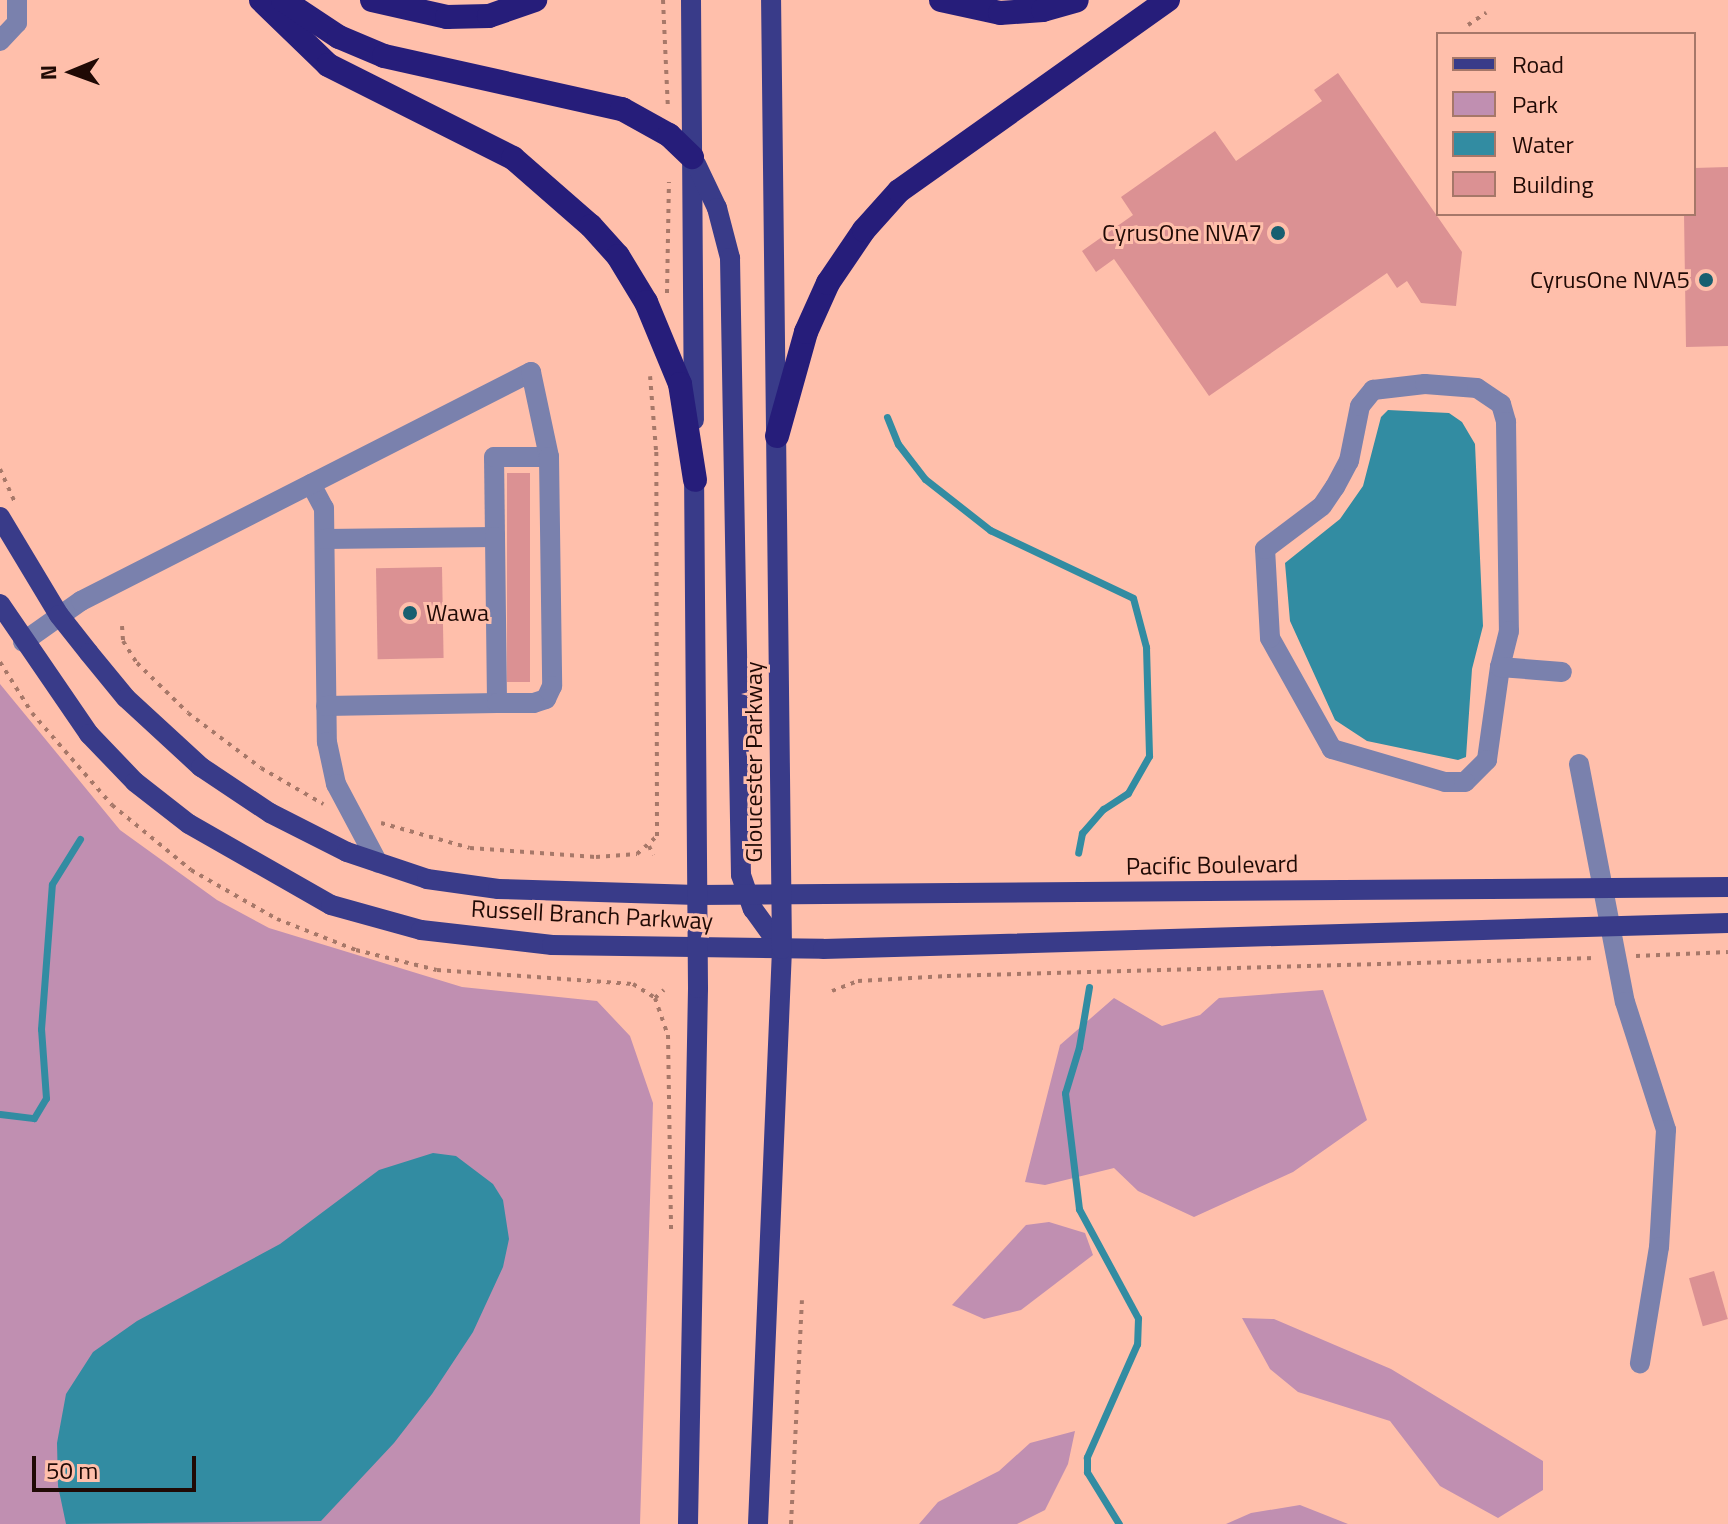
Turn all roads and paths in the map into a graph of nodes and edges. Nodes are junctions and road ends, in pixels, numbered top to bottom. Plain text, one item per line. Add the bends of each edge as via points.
1 (17, 0) edge
2 (261, 0) edge
3 (283, 0) edge
4 (372, 0) edge
5 (535, 0) edge
6 (663, 0) edge
7 (691, 0) edge
8 (771, 0) edge
9 (941, 0) edge
10 (1077, 0) edge
11 (1168, 0) edge
12 (1486, 13) dead end
13 (1468, 25) dead end
14 (0, 41) edge
15 (668, 112) dead end
16 (692, 157) junction
17 (669, 181) dead end
18 (668, 292) dead end
19 (648, 368) dead end
20 (777, 436) junction
21 (549, 457) junction
22 (695, 480) junction
23 (311, 484) junction
24 (0, 517) edge
25 (495, 537) junction
26 (325, 539) junction
27 (0, 604) edge
28 (59, 615) junction
29 (122, 626) dead end
30 (114, 633) dead end
31 (121, 633) junction
32 (23, 642) junction
33 (1500, 667) junction
34 (1562, 672) dead end
35 (497, 703) junction
36 (326, 706) junction
37 (1579, 764) dead end
38 (332, 809) dead end
39 (381, 823) dead end
40 (649, 846) junction
41 (653, 855) dead end
42 (378, 863) junction
43 (1728, 887) edge
44 (1602, 888) junction
45 (747, 894) junction
46 (697, 895) junction
47 (781, 895) junction
48 (1728, 923) edge
49 (1609, 928) junction
50 (697, 949) junction
51 (782, 949) junction
52 (1728, 952) edge
53 (1615, 957) junction
54 (664, 990) dead end
55 (832, 991) dead end
56 (671, 1240) dead end
57 (802, 1300) dead end
58 (1640, 1363) dead end
59 (688, 1524) edge
60 (758, 1524) edge
61 (791, 1524) edge

1 - 14 street via 17,23
2 - 22 highway via 328,65 513,158 591,226 618,256 646,302 680,384
3 - 16 highway via 339,37 384,56 622,109 669,135
4 - 5 highway via 447,17 489,16
6 - 15 path
7 - 16 main road
8 - 20 main road, Gloucester Parkway
9 - 10 highway via 1000,13 1043,10
11 - 20 highway via 899,191 864,230 828,283 806,332
12 - 13 path
16 - 22 main road
16 - 45 main road via 717,208 730,258 739,834
17 - 18 path
19 - 40 path via 655,410 660,824
20 - 47 main road, Gloucester Parkway
21 - 23 street via 531,372
21 - 25 street via 494,457
21 - 35 street via 552,686 546,699 534,703
22 - 46 main road
23 - 26 street via 324,508
23 - 28 street
24 - 28 main road, Russell Branch Parkway
25 - 26 street
25 - 35 street
26 - 36 street
27 - 32 main road, Russell Branch Parkway
28 - 32 street
28 - 42 main road, Russell Branch Parkway via 126,698 201,767 270,813
29 - 31 path
30 - 31 path
31 - 38 path via 137,663 188,713 261,768
32 - 50 main road, Russell Branch Parkway via 89,734 135,782 256,867 331,905 421,930 552,945
33 - 33 street via 1509,631 1506,422 1501,404 1477,388 1425,384 1373,390 1360,406 1349,461 1335,487 1322,506 1265,549 1270,638 1332,749 1445,782 1465,782 1487,760
33 - 34 street
35 - 36 street
36 - 42 street via 336,784
37 - 44 street
39 - 40 path via 427,839 509,853 625,857
40 - 41 path
42 - 46 main road, Russell Branch Parkway via 427,879 498,889
43 - 44 main road, Pacific Boulevard
44 - 47 main road, Pacific Boulevard
44 - 49 street
45 - 46 main road, Pacific Boulevard
45 - 47 main road, Pacific Boulevard
45 - 51 main road
46 - 50 main road
47 - 51 main road, Gloucester Parkway
48 - 49 main road
49 - 51 main road
49 - 53 street
50 - 51 main road, Russell Branch Parkway
50 - 59 main road
51 - 60 main road, Gloucester Parkway
52 - 53 path
53 - 55 path via 947,976 858,981
53 - 58 street via 1666,1130 1659,1247
54 - 56 path via 655,998 668,1035
57 - 61 path

